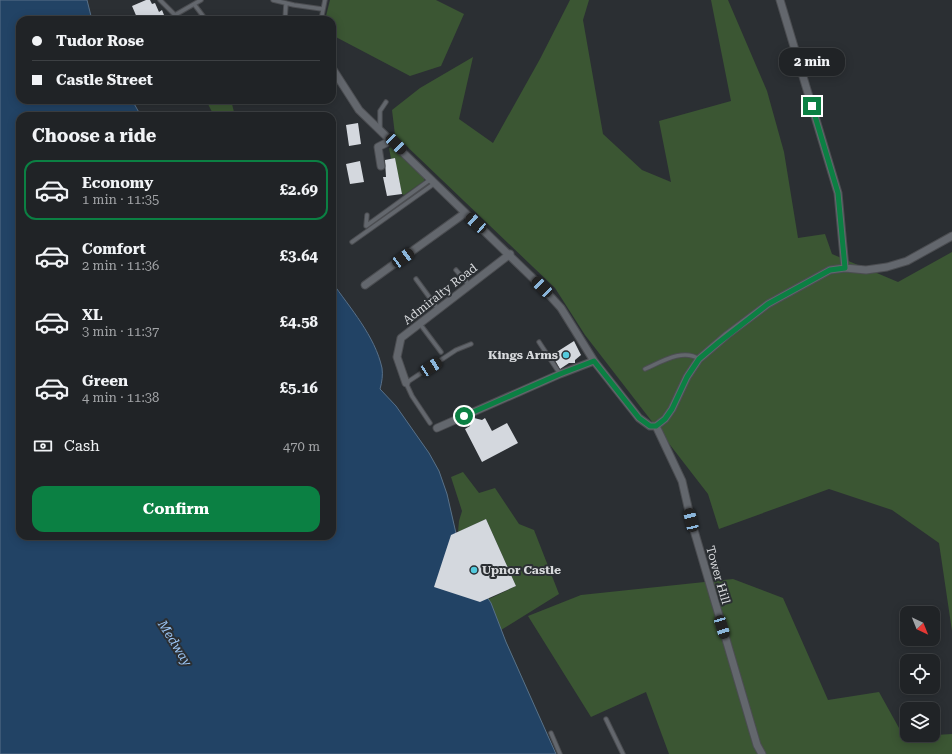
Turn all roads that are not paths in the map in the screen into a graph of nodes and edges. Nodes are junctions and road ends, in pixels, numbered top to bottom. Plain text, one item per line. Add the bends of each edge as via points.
1 (160, 0) edge
2 (201, 0) edge
3 (273, 0) edge
4 (325, 0) edge
5 (780, 0) edge
6 (286, 3) junction
7 (194, 4) junction
8 (322, 9) junction
9 (175, 15) joint
10 (203, 16) edge
11 (285, 16) edge
12 (321, 16) edge
13 (336, 74) edge
14 (386, 102) dead end
15 (380, 128) junction
16 (392, 140) junction
17 (381, 166) dead end
18 (433, 181) junction
19 (465, 213) junction
20 (367, 215) dead end
21 (952, 236) edge
22 (352, 242) dead end
23 (510, 254) junction
24 (845, 268) junction
25 (456, 270) dead end
26 (416, 279) dead end
27 (365, 285) dead end
28 (469, 285) junction
29 (438, 309) junction
30 (420, 324) junction
31 (539, 342) dead end
32 (471, 344) dead end
33 (441, 352) dead end
34 (699, 359) junction
35 (594, 361) junction
36 (645, 369) dead end
37 (560, 374) junction
38 (406, 383) junction
39 (430, 423) dead end
40 (656, 426) junction
41 (437, 428) dead end
42 (606, 719) dead end
43 (551, 733) dead end
44 (560, 754) edge
45 (623, 754) edge
46 (762, 754) edge

1 - 9 lane
2 - 7 lane
3 - 6 lane
4 - 8 lane
5 - 24 street via 838,193
6 - 8 lane
6 - 11 lane
7 - 9 lane
7 - 10 lane
8 - 12 lane
13 - 15 street via 359,110
14 - 15 lane via 380,111
15 - 16 street
16 - 17 street via 378,147
16 - 18 street
18 - 19 street
18 - 20 lane via 366,226
18 - 22 lane
19 - 23 street
19 - 27 street
21 - 24 street via 907,261 887,267 866,270
23 - 28 street, Admiralty Road
23 - 35 street via 561,308
24 - 34 street via 830,270 768,304
25 - 28 lane
26 - 29 lane
28 - 29 street, Admiralty Road
29 - 30 street, Admiralty Road
30 - 33 lane
30 - 38 street, Admiralty Road via 401,338 397,357
31 - 37 lane
32 - 38 lane via 456,350
34 - 36 lane via 693,354 682,354
34 - 40 street via 687,377 672,409
35 - 37 street
35 - 40 street via 639,418 650,426
37 - 41 street
38 - 39 lane
40 - 46 street, Tower Hill via 682,481 756,745
42 - 45 lane
43 - 44 lane

